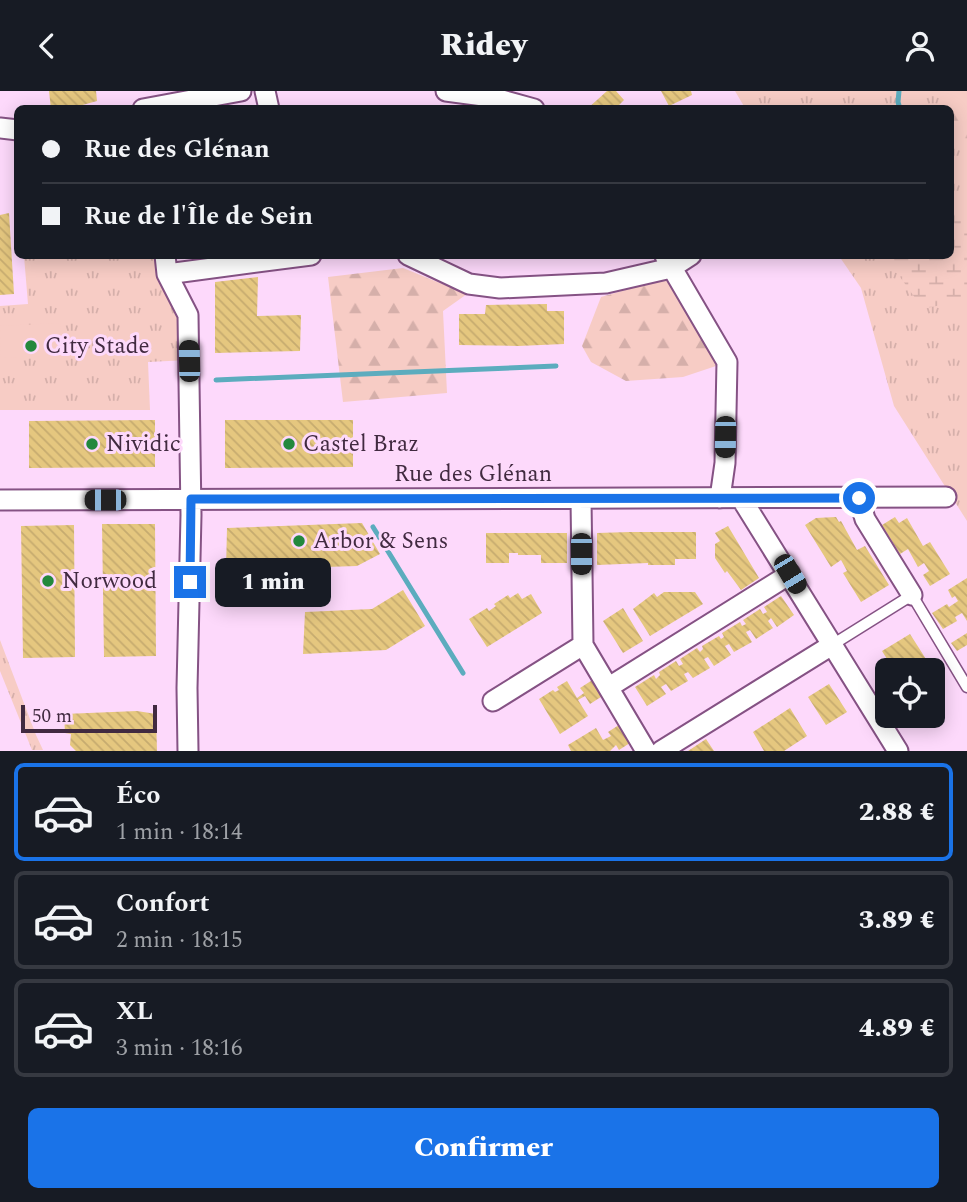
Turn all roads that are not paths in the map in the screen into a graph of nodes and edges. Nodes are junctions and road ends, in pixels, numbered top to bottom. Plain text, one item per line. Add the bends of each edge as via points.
1 (241, 91) edge
2 (446, 91) edge
3 (148, 104) edge
4 (520, 105) edge
5 (257, 259) edge
6 (416, 259) edge
7 (668, 262) edge
8 (166, 265) edge
9 (946, 497) dead end
10 (720, 498) junction
11 (741, 498) junction
12 (859, 498) junction
13 (191, 499) junction
14 (581, 499) junction
15 (0, 500) edge
16 (790, 574) junction
17 (912, 595) junction
18 (583, 645) junction
19 (832, 645) junction
20 (609, 687) junction
21 (967, 687) edge
22 (493, 701) dead end
23 (188, 751) edge
24 (646, 751) edge
25 (661, 751) edge
26 (898, 751) edge

1 - 3 street
2 - 4 street
5 - 8 street
6 - 7 street via 469,284 500,288 606,283
7 - 10 street via 727,362
8 - 13 street via 188,315
9 - 12 street, Rue des Glénan
10 - 11 street, Rue des Glénan
10 - 14 street, Rue des Glénan
11 - 12 street, Rue des Glénan
11 - 16 street
12 - 17 street via 865,519
13 - 14 street, Rue des Glénan
13 - 15 street, Rue des Glénan
13 - 23 street
14 - 18 street
16 - 19 street
16 - 20 street
17 - 19 lane
17 - 21 lane
18 - 20 street
18 - 22 street
19 - 25 street
19 - 26 street
20 - 24 street

